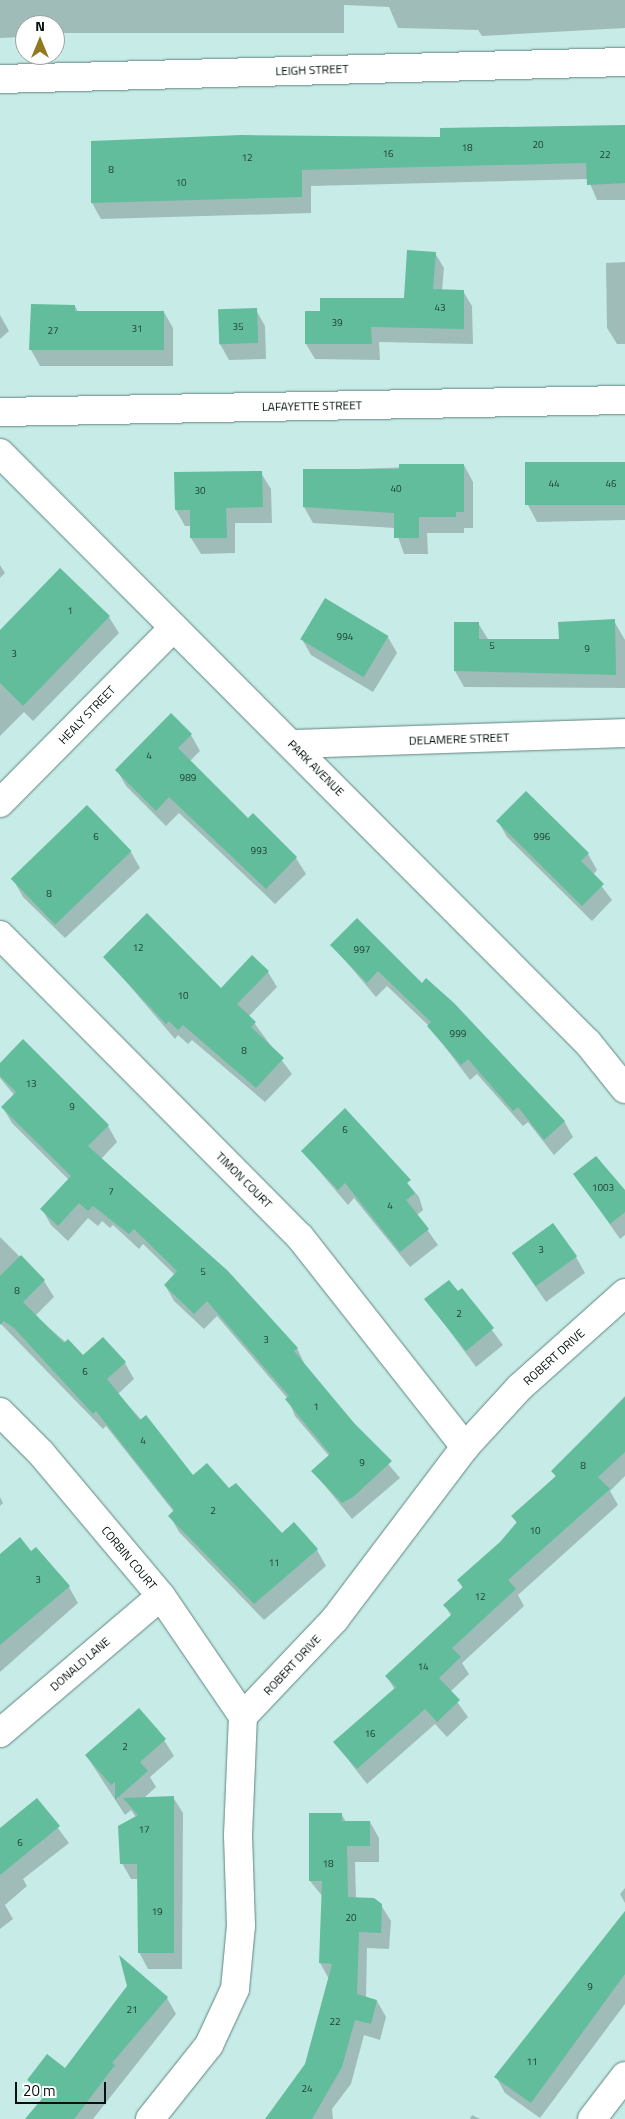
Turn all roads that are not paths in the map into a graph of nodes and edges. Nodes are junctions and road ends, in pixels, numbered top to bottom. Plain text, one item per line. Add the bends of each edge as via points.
1 (625, 62) edge
2 (0, 79) edge
3 (625, 400) edge
4 (0, 412) edge
5 (0, 453) edge
6 (174, 627) junction
7 (625, 733) edge
8 (293, 744) junction
9 (0, 803) edge
10 (0, 935) edge
11 (625, 1089) edge
12 (625, 1293) edge
13 (0, 1412) edge
14 (465, 1447) junction
15 (160, 1596) junction
16 (243, 1716) junction
17 (0, 1733) edge
18 (625, 2076) edge
19 (150, 2119) edge
20 (592, 2119) edge

1 - 2 street, LEIGH STREET
3 - 4 street, LAFAYETTE STREET
5 - 6 street, PARK AVENUE
6 - 8 street, PARK AVENUE
6 - 9 street, HEALY STREET
7 - 8 street, DELAMERE STREET
8 - 11 street, PARK AVENUE via 588,1043
10 - 14 street, TIMON COURT via 300,1237
12 - 14 street, ROBERT DRIVE via 520,1387
13 - 15 street, CORBIN COURT via 41,1453
14 - 16 street, ROBERT DRIVE via 335,1619
15 - 16 street, CORBIN COURT
15 - 17 street, DONALD LANE
16 - 19 street via 238,1835 241,1926 235,1989 209,2045
18 - 20 street

